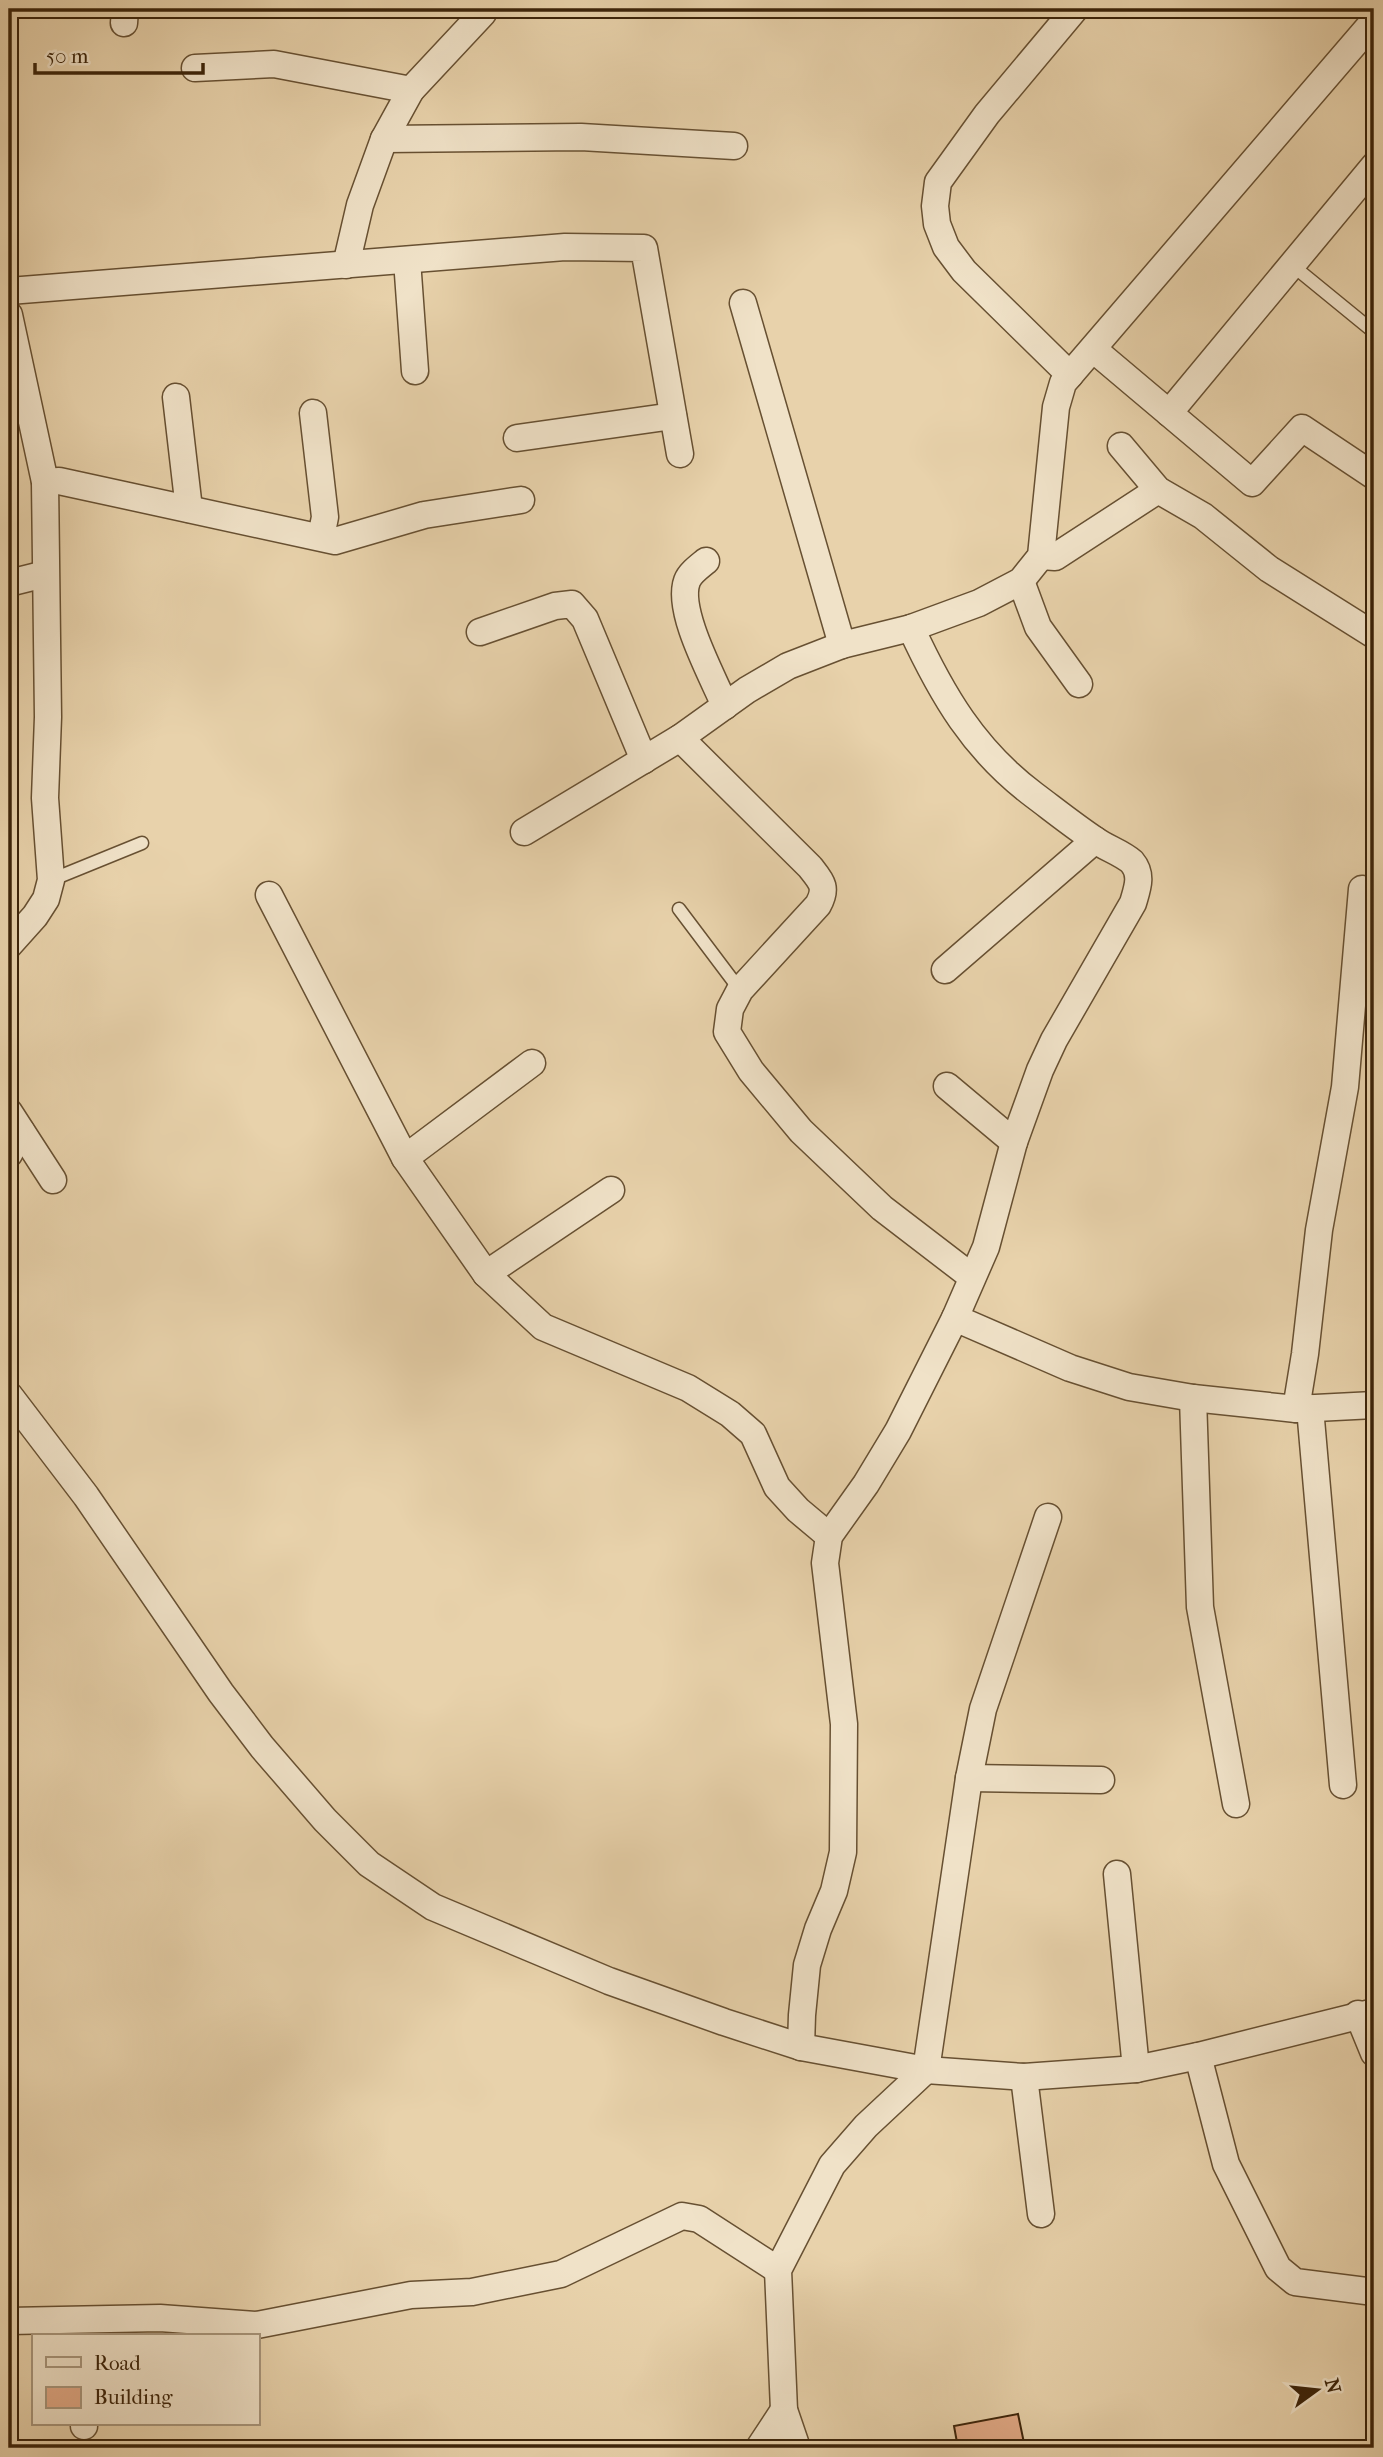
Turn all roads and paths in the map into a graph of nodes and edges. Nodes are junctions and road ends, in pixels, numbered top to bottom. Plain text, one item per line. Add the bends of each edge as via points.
1 (484, 9) edge
2 (1075, 9) edge
3 (1374, 21) edge
4 (195, 68) dead end
5 (411, 90) junction
6 (384, 139) junction
7 (734, 146) dead end
8 (1374, 166) edge
9 (407, 260) junction
10 (346, 265) junction
11 (1292, 265) junction
12 (9, 291) edge
13 (743, 303) dead end
14 (9, 315) edge
15 (1374, 332) edge
16 (1093, 349) junction
17 (415, 371) dead end
18 (1070, 375) junction
19 (177, 397) dead end
20 (313, 413) dead end
21 (1169, 413) junction
22 (673, 416) junction
23 (517, 438) dead end
24 (1121, 446) dead end
25 (680, 454) dead end
26 (1374, 476) edge
27 (45, 482) junction
28 (1158, 490) junction
29 (521, 500) dead end
30 (189, 509) junction
31 (321, 537) junction
32 (1041, 556) junction
33 (706, 561) dead end
34 (45, 574) junction
35 (1021, 581) junction
36 (9, 583) edge
37 (911, 628) junction
38 (480, 632) dead end
39 (1374, 635) edge
40 (842, 645) junction
41 (1079, 684) dead end
42 (725, 706) junction
43 (680, 738) junction
44 (644, 760) junction
45 (524, 832) dead end
46 (1095, 840) junction
47 (142, 843) dead end
48 (51, 880) junction
49 (1362, 889) dead end
50 (269, 895) dead end
51 (679, 909) dead end
52 (9, 945) edge
53 (946, 970) dead end
54 (740, 990) junction
55 (532, 1063) dead end
56 (947, 1086) dead end
57 (15, 1122) edge
58 (1014, 1142) junction
59 (9, 1154) edge
60 (405, 1158) junction
61 (53, 1180) dead end
62 (611, 1190) dead end
63 (486, 1273) junction
64 (972, 1277) junction
65 (955, 1318) junction
66 (9, 1395) edge
67 (1193, 1398) junction
68 (1374, 1405) edge
69 (1303, 1409) junction
70 (1048, 1517) dead end
71 (829, 1536) junction
72 (969, 1778) junction
73 (1101, 1780) dead end
74 (1343, 1785) dead end
75 (1236, 1804) dead end
76 (1117, 1874) dead end
77 (1366, 2013) edge
78 (802, 2048) junction
79 (1374, 2053) edge
80 (1198, 2056) junction
81 (1136, 2068) junction
82 (926, 2070) junction
83 (1024, 2077) junction
84 (1041, 2214) dead end
85 (778, 2270) junction
86 (1374, 2292) edge
87 (9, 2321) edge
88 (110, 2328) edge
89 (784, 2410) junction
90 (759, 2448) edge
91 (797, 2448) edge

1 - 5 street
2 - 18 street via 987,114 938,182 935,195 937,223 946,247 964,271
3 - 16 street
4 - 5 street via 274,64
5 - 6 street
6 - 7 street via 581,136
6 - 10 street via 360,205
8 - 11 street
9 - 10 street
9 - 17 street
9 - 22 street via 565,247 644,248
10 - 12 street
11 - 15 lane
11 - 21 street
13 - 40 street
14 - 27 street
16 - 18 street
16 - 21 street
18 - 32 street via 1056,407
19 - 30 street
20 - 31 street via 325,517
21 - 26 street via 1252,484 1302,428
22 - 23 street
22 - 25 street
24 - 28 street
27 - 30 street via 60,481
27 - 34 street
28 - 32 street via 1055,557
28 - 39 street via 1203,516 1269,569
29 - 31 street via 424,515 335,541
30 - 31 street
32 - 35 street
33 - 42 street via 688,579 684,598 690,624
34 - 36 street
34 - 48 street via 45,798
35 - 37 street via 979,603
35 - 41 street via 1038,627
37 - 40 street
37 - 46 street via 969,733 996,764
38 - 44 street via 572,604 585,620
40 - 42 street via 788,666
42 - 43 street
43 - 44 street
43 - 54 street via 821,882 823,895 818,905
44 - 45 street
46 - 53 street
46 - 58 street via 1130,861 1138,871 1139,885 1054,1040
47 - 48 lane
48 - 52 street via 36,916
49 - 69 street via 1345,1087 1319,1230
50 - 60 street
51 - 54 lane
54 - 64 street via 730,1009 727,1032 751,1071 801,1131 882,1208
55 - 60 street
56 - 58 street
57 - 59 street
57 - 61 street
58 - 64 street via 986,1247
60 - 63 street
62 - 63 street
63 - 71 street via 543,1327 688,1388 730,1414 753,1434 777,1488
64 - 65 street
65 - 67 street via 1070,1368 1129,1387
65 - 71 street via 898,1431
66 - 78 street via 86,1496 262,1747 369,1864 433,1907 503,1938
67 - 69 street
67 - 75 street via 1200,1607
68 - 69 street
69 - 74 street
70 - 72 street via 983,1709
71 - 78 street via 825,1563 844,1724 842,1852 834,1891 807,1965
72 - 73 street
72 - 82 street
76 - 81 street
77 - 79 street
77 - 80 street
78 - 82 street
80 - 81 street
80 - 86 street via 1226,2164 1278,2268 1295,2282
81 - 83 street
82 - 83 street
82 - 85 street via 832,2165
83 - 84 street
85 - 88 street via 699,2219 682,2216 561,2274 472,2292 411,2295 257,2325 160,2318
85 - 89 street
87 - 88 street
89 - 90 street
89 - 91 street

